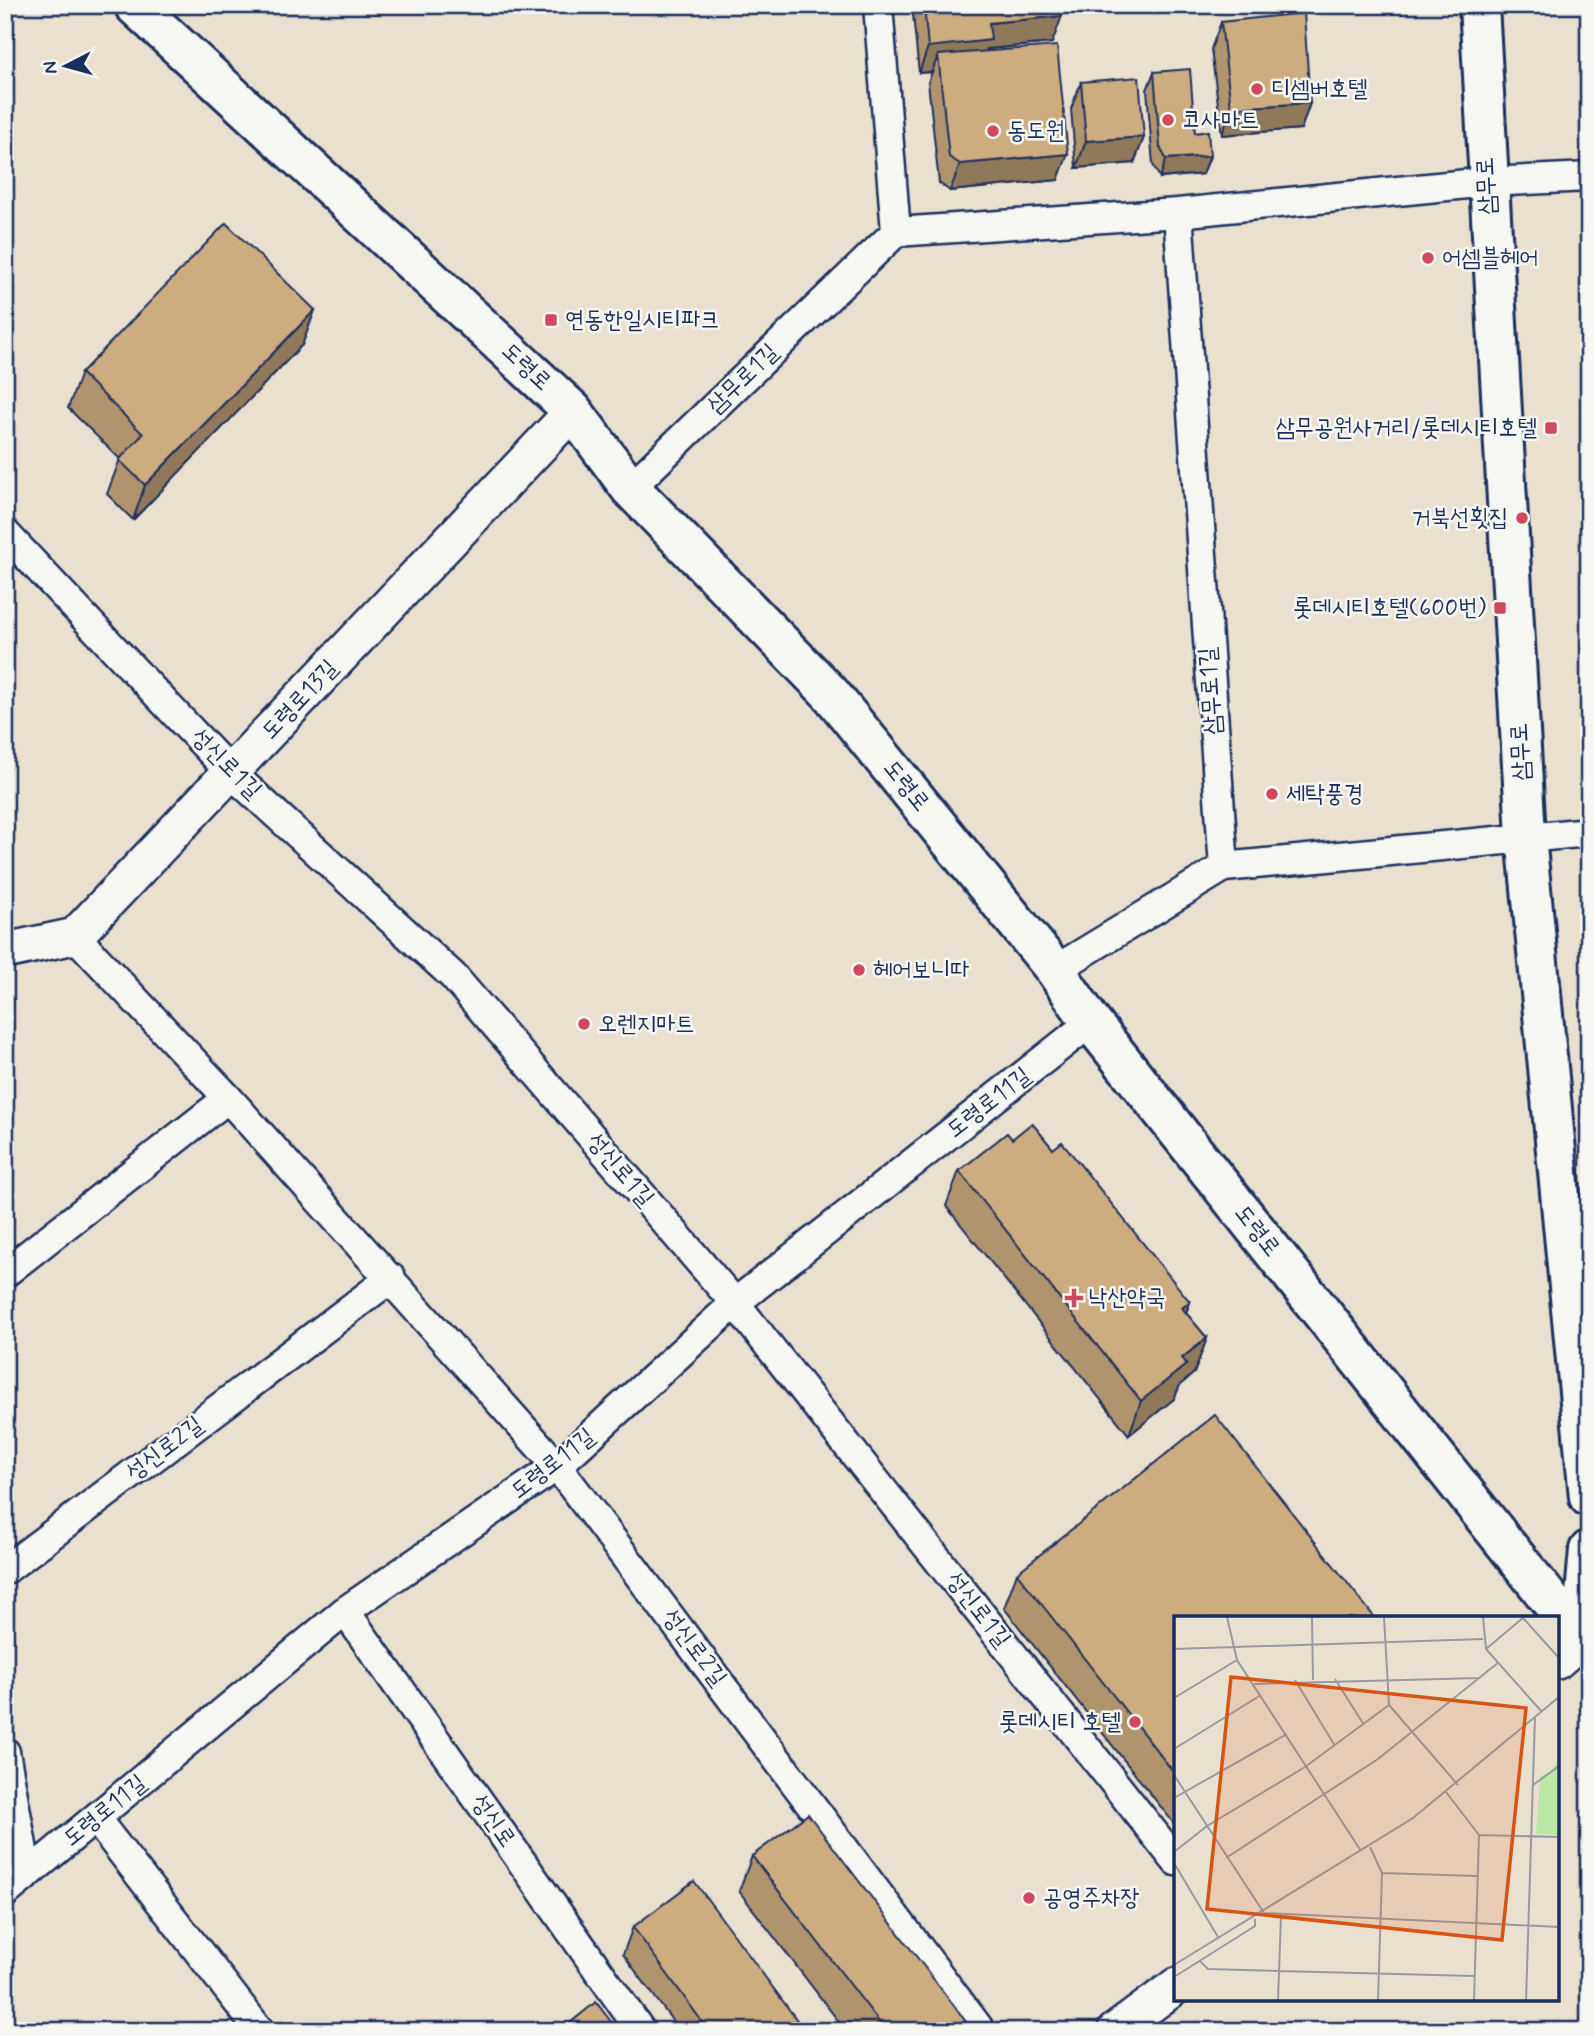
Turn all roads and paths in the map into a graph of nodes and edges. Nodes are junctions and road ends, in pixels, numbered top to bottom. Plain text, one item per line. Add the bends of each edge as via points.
1 (134, 5) edge
2 (878, 5) edge
3 (1479, 5) edge
4 (1589, 177) edge
5 (1487, 182) junction
6 (1178, 213) junction
7 (896, 232) junction
8 (573, 411) junction
9 (630, 488) junction
10 (5, 533) edge
11 (231, 773) junction
12 (1589, 832) edge
13 (1525, 836) junction
14 (1224, 867) junction
15 (75, 936) junction
16 (5, 951) edge
17 (1055, 970) junction
18 (1091, 1022) junction
19 (228, 1098) junction
20 (5, 1273) edge
21 (391, 1278) junction
22 (735, 1304) junction
23 (557, 1466) junction
24 (1589, 1497) edge
25 (1589, 1550) edge
26 (5, 1570) edge
27 (345, 1611) junction
28 (1550, 1616) edge
29 (1559, 1628) edge
30 (1576, 1650) edge
31 (5, 1752) edge
32 (96, 1819) junction
33 (1174, 1858) edge
34 (27, 1874) junction
35 (5, 1893) edge
36 (1174, 1987) edge
37 (260, 2031) edge
38 (641, 2031) edge
39 (981, 2031) edge
40 (1115, 2031) edge

1 - 8 main road, 도령로
2 - 7 street
3 - 5 main road, 삼무로
4 - 5 street
5 - 6 street
5 - 13 main road, 삼무로
6 - 7 street
6 - 14 street, 삼무로1길
7 - 9 street, 삼무로1길
8 - 9 main road, 도령로
8 - 11 street, 도령로13길
9 - 17 main road, 도령로 via 830,693
10 - 11 street, 성신로1길
11 - 15 street, 도령로13길
11 - 22 street, 성신로1길 via 453,976
12 - 13 street
13 - 14 street
13 - 24 main road, 삼무로
14 - 17 street
15 - 16 street
15 - 19 street, 성신로2길
17 - 18 main road, 도령로
18 - 22 street, 도령로11길
18 - 28 main road, 도령로
19 - 20 street
19 - 21 street, 성신로2길
21 - 23 street, 성신로2길
21 - 26 street, 성신로2길
22 - 23 street, 도령로11길
22 - 33 street, 성신로1길
23 - 27 street, 도령로11길
23 - 39 street, 성신로2길
25 - 30 main road
27 - 32 street, 도령로11길
27 - 38 street, 성신로
29 - 30 main road, 도령로
31 - 34 street
32 - 34 street, 도령로11길
32 - 37 street
34 - 35 street, 도령로11길
36 - 40 street

